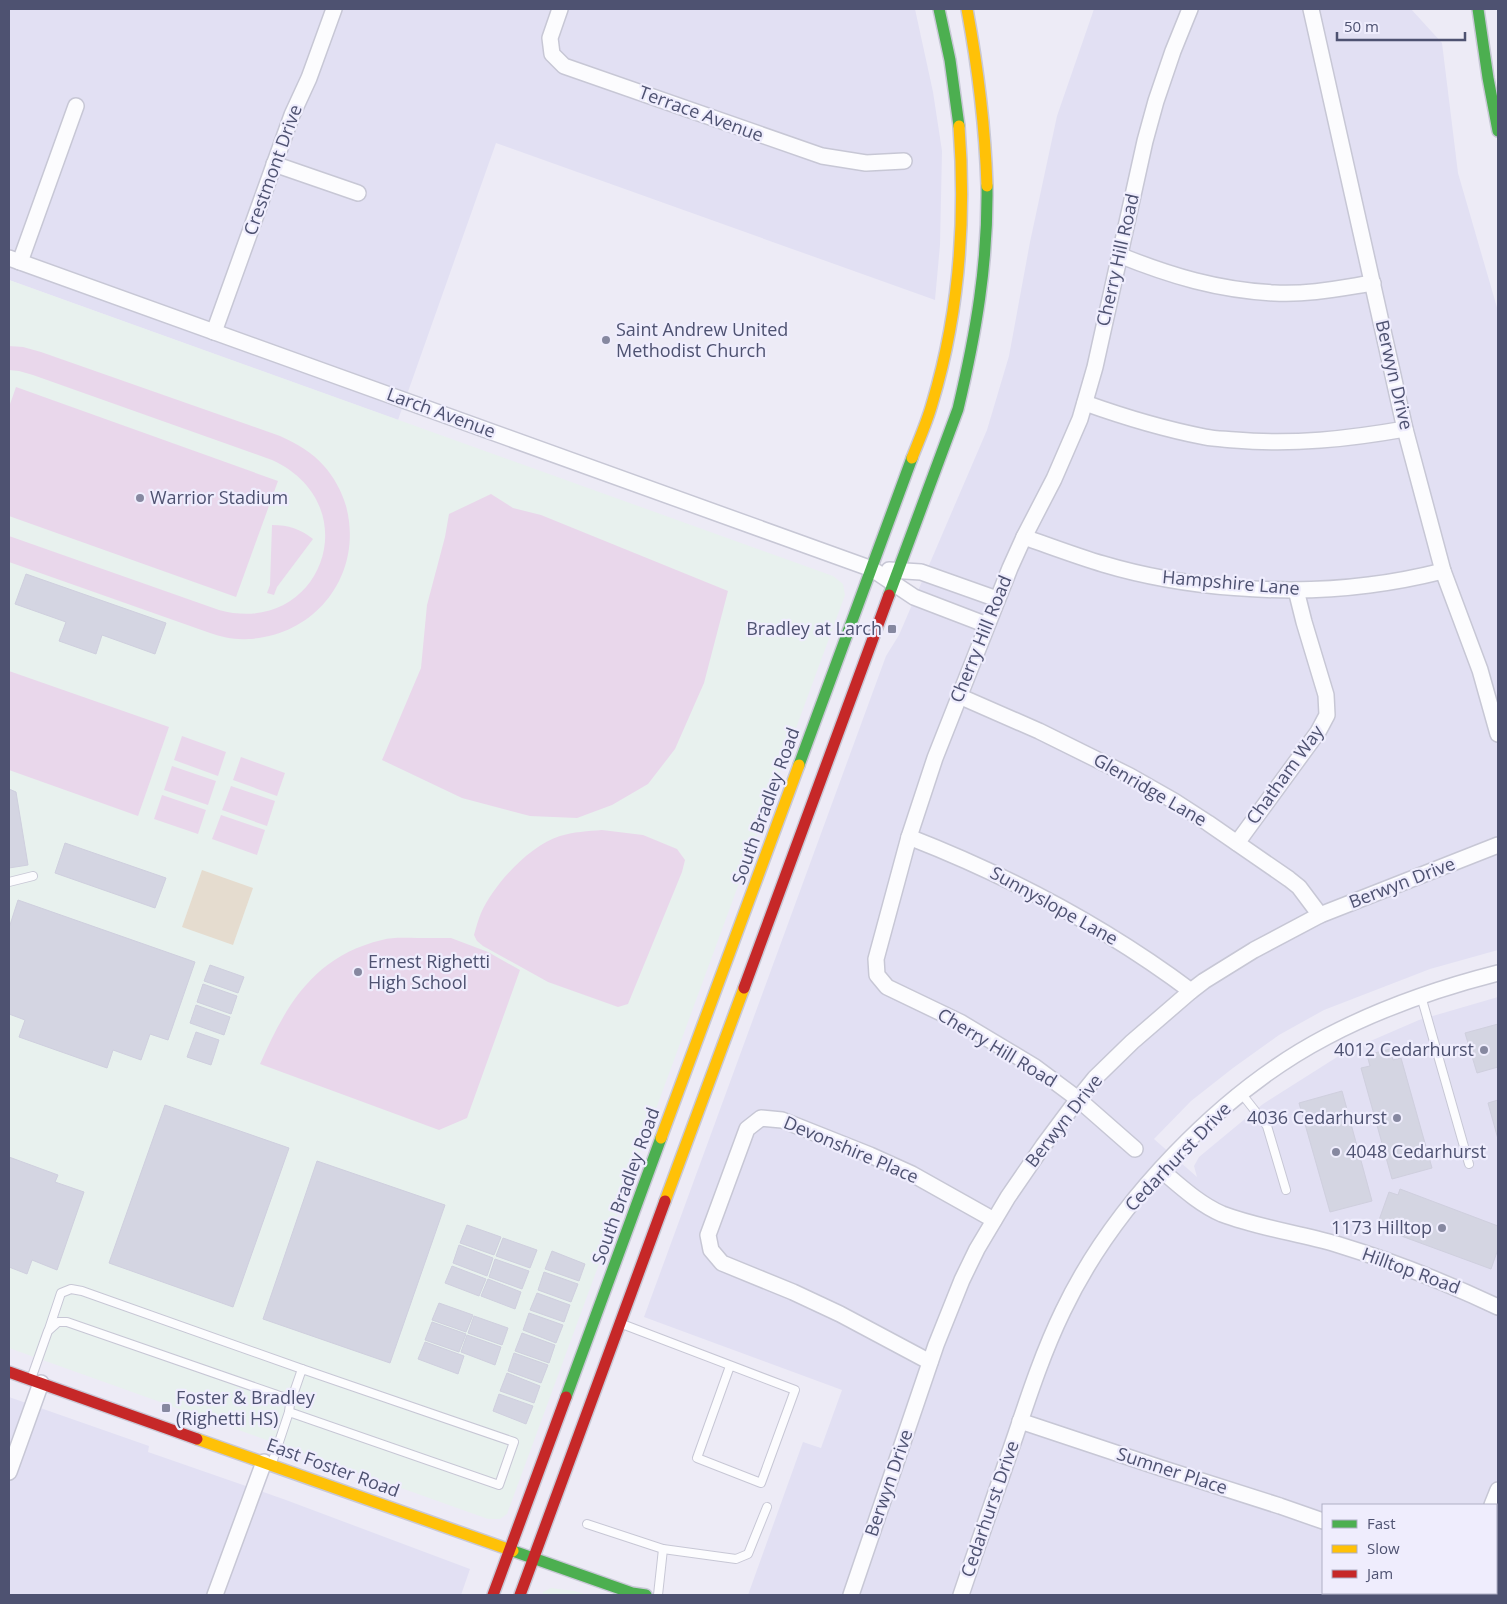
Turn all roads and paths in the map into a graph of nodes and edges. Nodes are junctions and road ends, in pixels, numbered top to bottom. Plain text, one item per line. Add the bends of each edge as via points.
1 (334, 9) edge
2 (560, 9) edge
3 (939, 9) edge
4 (967, 9) edge
5 (1190, 9) edge
6 (1311, 9) edge
7 (1478, 9) edge
8 (76, 106) dead end
9 (1498, 131) edge
10 (904, 161) dead end
11 (274, 164) junction
12 (358, 194) dead end
13 (1119, 255) junction
14 (14, 260) edge
15 (1373, 284) junction
16 (214, 332) junction
17 (1085, 403) junction
18 (1405, 429) junction
19 (1024, 537) junction
20 (872, 569) junction
21 (1443, 571) junction
22 (896, 577) junction
23 (1296, 590) junction
24 (997, 599) junction
25 (987, 625) junction
26 (959, 696) junction
27 (1498, 734) edge
28 (909, 837) junction
29 (1237, 843) junction
30 (1498, 845) edge
31 (34, 876) dead end
32 (9, 882) edge
33 (1320, 915) junction
34 (1498, 973) edge
35 (1191, 991) junction
36 (1421, 996) junction
37 (1242, 1093) junction
38 (1078, 1099) junction
39 (1135, 1149) dead end
40 (1469, 1164) dead end
41 (1161, 1170) junction
42 (1286, 1190) dead end
43 (994, 1220) junction
44 (1498, 1307) edge
45 (620, 1324) junction
46 (48, 1331) junction
47 (930, 1362) junction
48 (730, 1366) junction
49 (302, 1369) junction
50 (9, 1372) edge
51 (36, 1381) junction
52 (289, 1408) junction
53 (1020, 1421) junction
54 (268, 1464) junction
55 (9, 1472) edge
56 (1498, 1490) edge
57 (1492, 1504) edge
58 (767, 1507) dead end
59 (1322, 1521) edge
60 (587, 1524) dead end
61 (663, 1549) junction
62 (510, 1550) junction
63 (533, 1558) junction
64 (215, 1595) edge
65 (493, 1595) edge
66 (520, 1595) edge
67 (646, 1595) edge
68 (658, 1595) edge
69 (851, 1595) edge
70 (961, 1595) edge

1 - 11 street, Crestmont Drive
2 - 10 street, Terrace Avenue via 550,38 552,54 564,66 822,156 866,163
3 - 20 main road, South Bradley Road via 960,127 963,218 958,280 948,344 932,405
4 - 22 main road via 979,75 988,174 981,298 958,409
5 - 13 street, Cherry Hill Road via 1156,101
6 - 15 street, Berwyn Drive
7 - 9 main road
8 - 14 street
11 - 12 street
11 - 16 street, Crestmont Drive
13 - 15 street via 1190,280 1229,288 1284,293
13 - 17 street, Cherry Hill Road
14 - 16 street, Larch Avenue
15 - 18 street, Berwyn Drive
16 - 20 street, Larch Avenue
17 - 18 street via 1158,427 1207,437 1264,443 1318,442
17 - 19 street, Cherry Hill Road via 1068,449
18 - 21 street, Berwyn Drive
19 - 23 street, Hampshire Lane via 1145,575 1187,582
19 - 24 street, Cherry Hill Road
20 - 22 street, Larch Avenue
20 - 62 main road, South Bradley Road
21 - 23 street, Hampshire Lane via 1370,585
21 - 27 street, Berwyn Drive via 1480,670
22 - 24 street via 921,572
22 - 25 street, Larch Avenue via 914,598
22 - 45 main road
23 - 29 street, Chatham Way via 1326,695 1328,715
24 - 25 street, Cherry Hill Road
25 - 26 street, Cherry Hill Road
26 - 28 street, Cherry Hill Road
26 - 29 street, Glenridge Lane via 1130,776
28 - 35 street, Sunnyslope Lane via 975,864 1056,904 1125,945
28 - 38 street, Cherry Hill Road via 876,959 877,975 887,987 969,1027
29 - 33 street, Glenridge Lane via 1299,887
30 - 33 street, Berwyn Drive
31 - 32 lane
33 - 35 street, Berwyn Drive via 1254,950
34 - 36 street, Cedarhurst Drive
35 - 38 street, Berwyn Drive via 1132,1042
36 - 37 street, Cedarhurst Drive via 1324,1038
36 - 40 lane
37 - 41 street, Cedarhurst Drive
37 - 42 lane via 1266,1126
38 - 39 street, Cherry Hill Road
38 - 43 street, Berwyn Drive
41 - 44 street, Hilltop Road via 1192,1197 1221,1213 1380,1258 1459,1288
41 - 53 street, Cedarhurst Drive via 1120,1218 1078,1281 1050,1339
43 - 47 street, Berwyn Drive via 962,1280
43 - 47 street, Devonshire Place via 912,1174 782,1120 761,1118 747,1129 708,1235 711,1250 722,1263 840,1314
45 - 48 lane
45 - 63 main road
46 - 49 lane via 61,1293 70,1289
46 - 51 lane
46 - 52 lane via 58,1322 67,1322 283,1397
47 - 69 street, Berwyn Drive
48 - 48 lane via 795,1390 761,1483 697,1458
49 - 52 lane
49 - 52 lane via 514,1442 498,1485
50 - 51 main road, East Foster Road
51 - 54 main road, East Foster Road
51 - 55 street
52 - 54 lane
53 - 59 street, Sumner Place
53 - 70 street, Cedarhurst Drive
54 - 62 main road, East Foster Road
54 - 64 street
56 - 57 street
58 - 61 lane via 748,1554 736,1559
60 - 61 lane
61 - 68 lane
62 - 63 main road, East Foster Road
62 - 65 main road, South Bradley Road
63 - 66 main road
63 - 67 main road, East Foster Road

